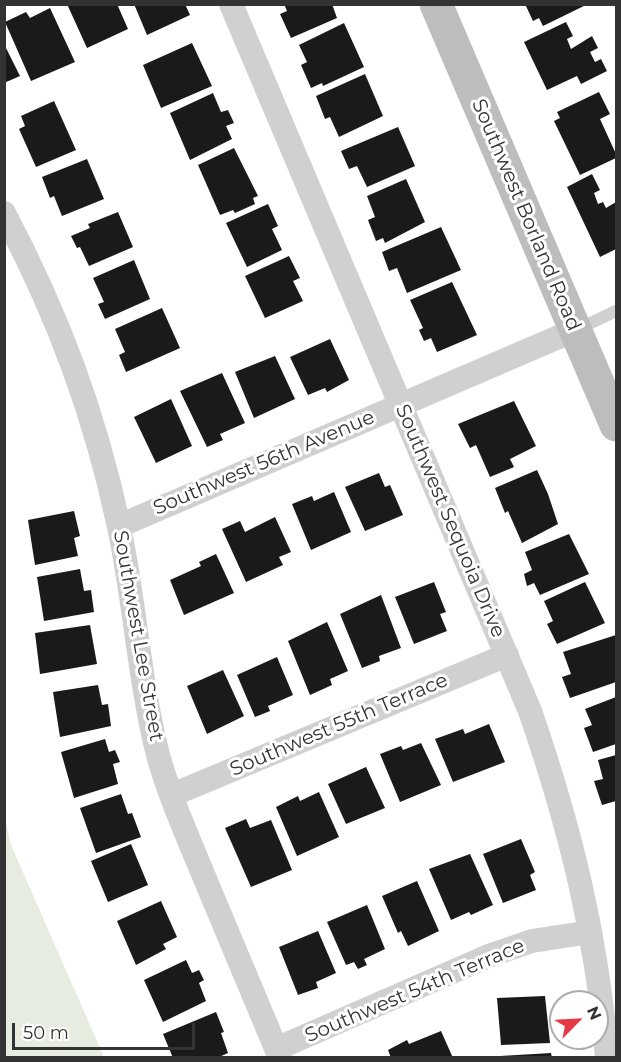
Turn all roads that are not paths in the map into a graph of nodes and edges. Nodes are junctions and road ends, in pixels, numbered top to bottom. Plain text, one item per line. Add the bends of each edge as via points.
1 (231, 4) edge
2 (436, 4) edge
3 (4, 213) edge
4 (616, 311) edge
5 (574, 330) junction
6 (401, 404) junction
7 (616, 425) edge
8 (119, 526) junction
9 (507, 655) junction
10 (172, 795) junction
11 (590, 932) junction
12 (278, 1053) edge
13 (607, 1058) edge

1 - 6 street, Southwest Sequoia Drive
2 - 5 main road, Southwest Borland Road
3 - 8 street, Southwest Lee Street via 54,314 74,365
4 - 5 lane
5 - 6 street, Southwest 56th Avenue
5 - 7 main road, Southwest Borland Road
6 - 8 street, Southwest 56th Avenue
6 - 9 street, Southwest Sequoia Drive
8 - 10 street, Southwest Lee Street via 148,710
9 - 10 street, Southwest 55th Terrace
9 - 11 street, Southwest Sequoia Drive via 563,811
10 - 12 street, Southwest Lee Street
11 - 12 street, Southwest 54th Terrace via 532,941 490,955
11 - 13 street, Southwest Sequoia Drive via 600,982

